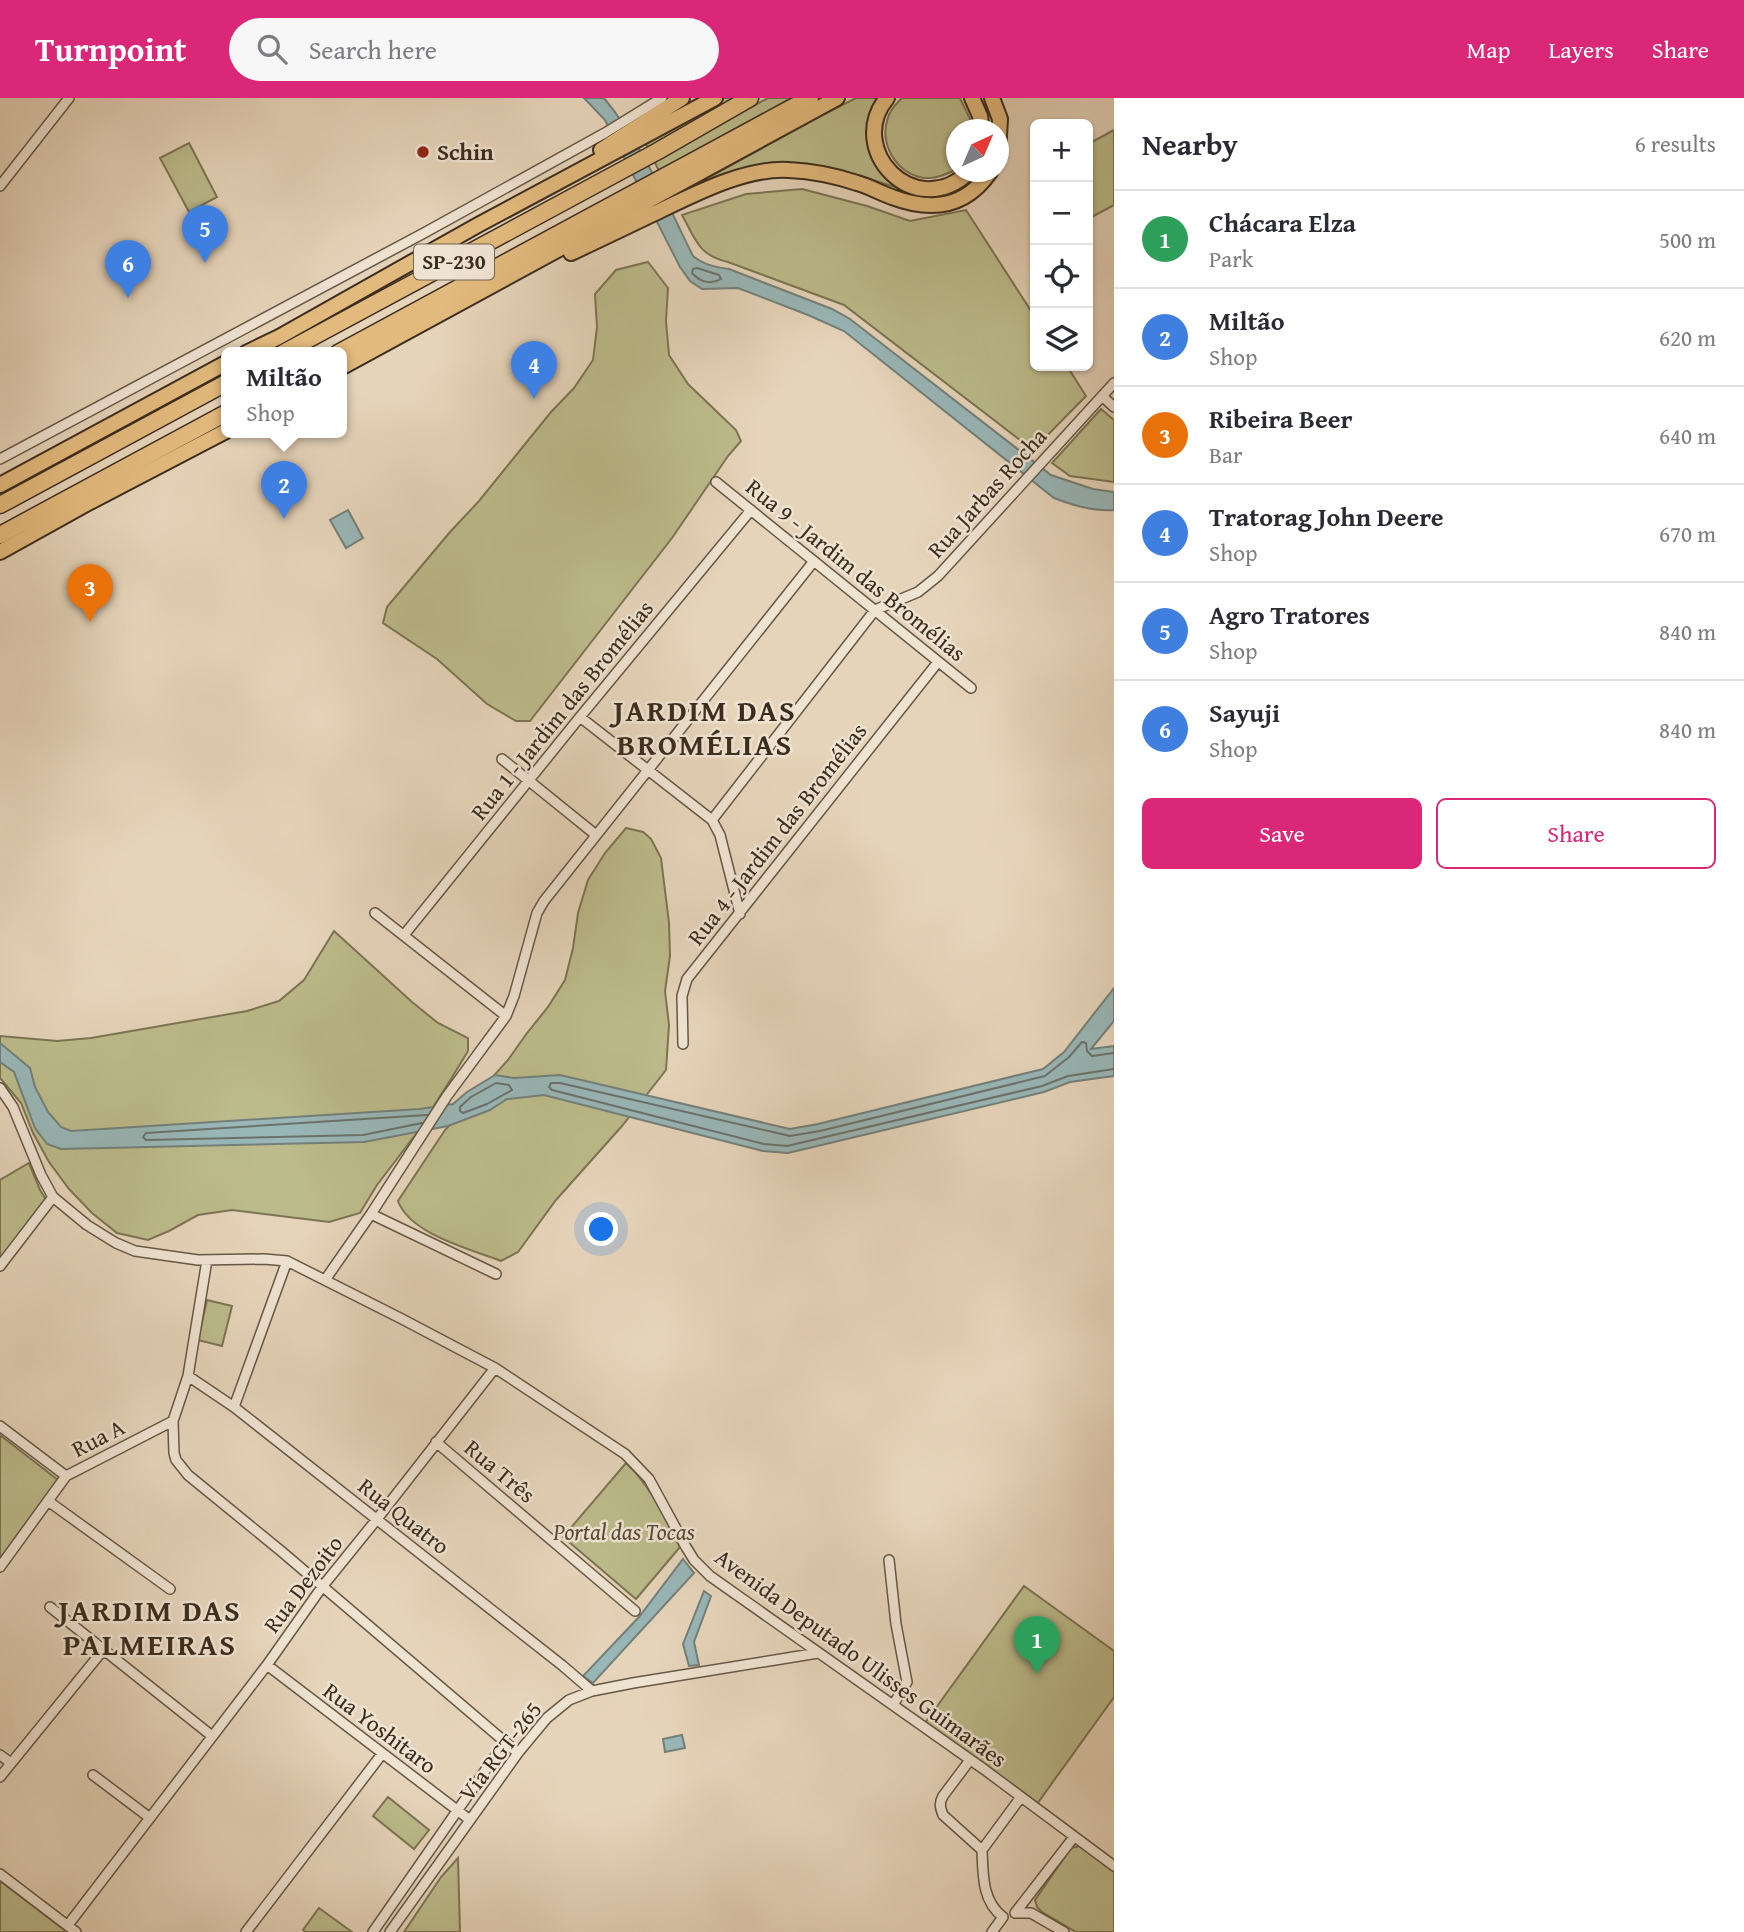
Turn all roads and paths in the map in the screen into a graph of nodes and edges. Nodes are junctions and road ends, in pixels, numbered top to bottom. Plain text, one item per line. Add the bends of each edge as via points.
1 (69, 98) edge
2 (662, 98) edge
3 (682, 98) edge
4 (715, 98) edge
5 (750, 98) edge
6 (810, 98) edge
7 (837, 98) edge
8 (887, 98) edge
9 (972, 98) edge
10 (992, 98) edge
11 (980, 119) edge
12 (1000, 119) edge
13 (643, 124) junction
14 (611, 142) junction
15 (675, 179) junction
16 (954, 182) edge
17 (982, 182) edge
18 (0, 186) edge
19 (645, 203) junction
20 (258, 347) edge
21 (294, 347) edge
22 (347, 349) edge
23 (347, 364) edge
24 (221, 366) edge
25 (221, 373) edge
26 (1114, 383) edge
27 (221, 386) edge
28 (1102, 396) junction
29 (188, 403) junction
30 (1114, 407) edge
31 (221, 416) edge
32 (221, 423) edge
33 (221, 434) edge
34 (184, 436) junction
35 (0, 459) edge
36 (716, 482) dead end
37 (0, 485) edge
38 (0, 505) edge
39 (751, 510) junction
40 (0, 534) edge
41 (0, 552) edge
42 (814, 561) junction
43 (875, 610) junction
44 (938, 662) junction
45 (971, 688) dead end
46 (580, 717) junction
47 (502, 759) dead end
48 (648, 770) junction
49 (529, 780) junction
50 (712, 820) junction
51 (596, 835) junction
52 (375, 913) dead end
53 (740, 914) junction
54 (404, 935) junction
55 (506, 1016) junction
56 (683, 1044) dead end
57 (0, 1088) edge
58 (53, 1197) junction
59 (371, 1214) junction
60 (207, 1260) junction
61 (287, 1261) junction
62 (0, 1266) edge
63 (496, 1274) dead end
64 (325, 1280) junction
65 (495, 1368) junction
66 (188, 1376) junction
67 (234, 1407) junction
68 (173, 1421) junction
69 (0, 1426) edge
70 (436, 1442) junction
71 (66, 1476) junction
72 (48, 1501) junction
73 (377, 1519) junction
74 (889, 1560) dead end
75 (0, 1567) edge
76 (322, 1587) junction
77 (170, 1589) dead end
78 (50, 1607) dead end
79 (635, 1611) dead end
80 (104, 1649) junction
81 (818, 1653) junction
82 (267, 1665) junction
83 (592, 1691) junction
84 (893, 1705) junction
85 (212, 1737) junction
86 (505, 1742) junction
87 (517, 1753) junction
88 (0, 1755) edge
89 (382, 1755) junction
90 (970, 1760) junction
91 (11, 1763) junction
92 (93, 1775) dead end
93 (0, 1777) edge
94 (1021, 1797) junction
95 (457, 1810) junction
96 (150, 1818) junction
97 (470, 1820) junction
98 (1074, 1837) junction
99 (982, 1850) junction
100 (1114, 1866) edge
101 (0, 1874) edge
102 (1015, 1913) junction
103 (1003, 1917) junction
104 (72, 1929) edge
105 (246, 1932) edge
106 (373, 1932) edge
107 (390, 1932) edge
108 (992, 1932) edge
109 (1064, 1932) edge

1 - 18 street
2 - 13 street
3 - 13 main road
4 - 13 main road
5 - 21 highway, SP-230
6 - 15 highway, SP-230
7 - 15 main road
8 - 16 main road via 875,120 875,142 884,164 909,186 927,190
9 - 11 main road
10 - 12 main road
13 - 14 main road
14 - 20 main road via 478,225
14 - 35 street via 424,233
15 - 19 highway, SP-230
17 - 19 main road via 958,200 917,205 858,183 787,169 741,176 683,200
19 - 22 highway, SP-230
19 - 23 main road
24 - 37 main road
25 - 29 highway
26 - 28 street, Rua Jarbas Rocha
27 - 29 highway
28 - 30 street
28 - 43 street, Rua Jarbas Rocha via 931,583
29 - 38 highway
31 - 34 highway
32 - 34 highway
33 - 41 main road
34 - 40 highway
36 - 39 street, Rua 9 - Jardim das Bromélias
39 - 42 street, Rua 9 - Jardim das Bromélias
39 - 46 street, Rua 1 - Jardim das Bromélias
42 - 43 street, Rua 9 - Jardim das Bromélias
42 - 48 street
43 - 44 street, Rua 9 - Jardim das Bromélias
43 - 50 street
44 - 45 street, Rua 9 - Jardim das Bromélias
44 - 53 street, Rua 4 - Jardim das Bromélias
46 - 48 street
46 - 49 street, Rua 1 - Jardim das Bromélias
47 - 49 street
48 - 50 street
48 - 51 street
49 - 51 street
49 - 54 street, Rua 1 - Jardim das Bromélias
50 - 53 street
51 - 55 street via 537,913
52 - 54 street
53 - 56 street, Rua 4 - Jardim das Bromélias via 684,985
54 - 55 street
55 - 59 street via 447,1096
57 - 58 street, Avenida Deputado Ulisses Guimarães
58 - 60 street, Avenida Deputado Ulisses Guimarães via 125,1248
58 - 62 street
59 - 63 street
59 - 64 street
60 - 61 street, Avenida Deputado Ulisses Guimarães
60 - 66 street
61 - 64 street, Avenida Deputado Ulisses Guimarães
61 - 67 street
64 - 65 street, Avenida Deputado Ulisses Guimarães
65 - 70 street, Rua Dezoito
65 - 81 street, Avenida Deputado Ulisses Guimarães via 625,1454 649,1479 704,1571
66 - 67 street, Rua Quatro
66 - 68 street
67 - 73 street, Rua Quatro
68 - 71 street, Rua A
68 - 76 street via 174,1453 188,1475
69 - 71 street
70 - 73 street, Rua Dezoito
70 - 79 street, Rua Três
71 - 72 street, Rua A
72 - 75 street, Rua A
72 - 77 street
73 - 76 street, Rua Dezoito
73 - 83 street, Rua Quatro
74 - 84 street via 906,1682
76 - 82 street, Rua Dezoito
76 - 86 street
78 - 80 street
80 - 85 street
80 - 91 street
81 - 83 street, Via RGT-265
81 - 84 street, Avenida Deputado Ulisses Guimarães
82 - 85 street, Rua Dezoito
82 - 89 street, Rua Yoshitaro
83 - 87 street, Via RGT-265 via 559,1707
84 - 90 street, Avenida Deputado Ulisses Guimarães
85 - 96 street, Rua Dezoito
86 - 87 street
86 - 95 street
87 - 97 street, Via RGT-265
88 - 91 street
89 - 95 street, Rua Yoshitaro
89 - 105 street
90 - 94 street, Avenida Deputado Ulisses Guimarães
90 - 99 street via 940,1808
91 - 93 street
92 - 96 street
94 - 98 street, Avenida Deputado Ulisses Guimarães
94 - 99 street
95 - 97 street, Rua Yoshitaro
95 - 106 street
96 - 104 street, Rua Dezoito
97 - 107 street, Via RGT-265
98 - 100 street, Avenida Deputado Ulisses Guimarães
98 - 102 street
99 - 103 street via 988,1900
101 - 104 street
102 - 103 street
102 - 109 street via 1031,1913
103 - 108 street

